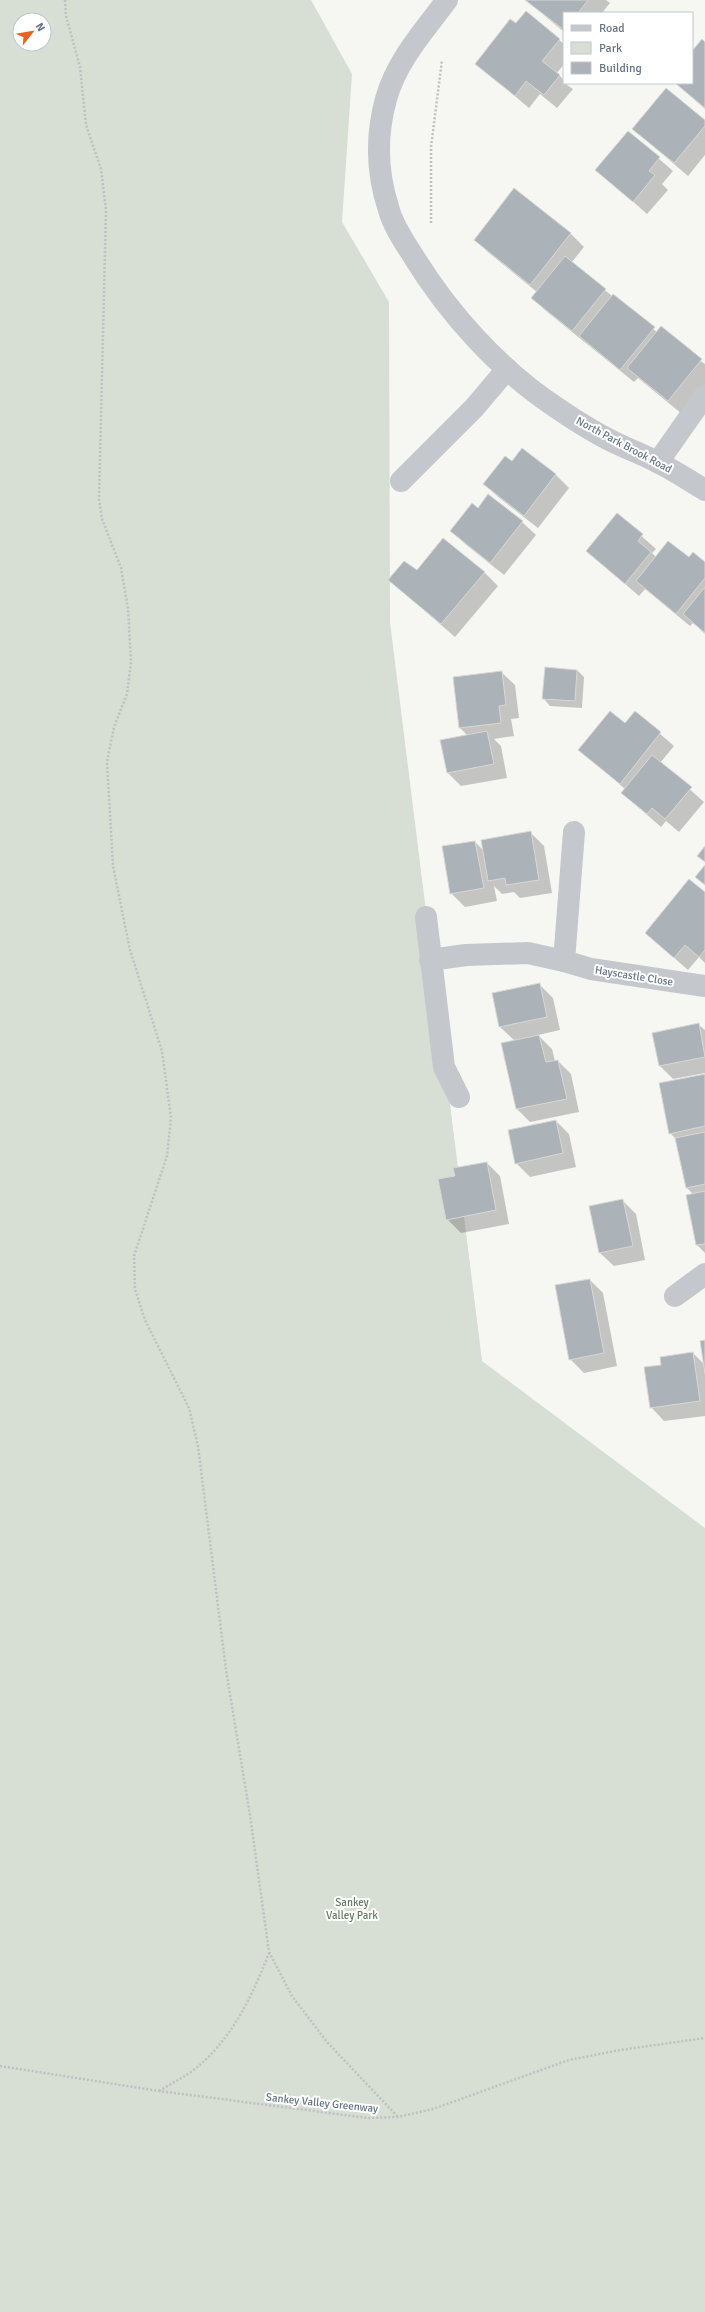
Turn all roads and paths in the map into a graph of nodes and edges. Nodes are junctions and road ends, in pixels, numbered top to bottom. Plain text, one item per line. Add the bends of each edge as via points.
1 (65, 0) edge
2 (447, 0) edge
3 (442, 52) dead end
4 (432, 231) dead end
5 (507, 368) junction
6 (705, 395) edge
7 (658, 462) junction
8 (401, 481) dead end
9 (705, 490) edge
10 (574, 832) dead end
11 (426, 916) dead end
12 (430, 960) junction
13 (564, 961) junction
14 (705, 986) edge
15 (459, 1097) dead end
16 (705, 1274) edge
17 (675, 1296) dead end
18 (269, 1952) junction
19 (705, 2038) edge
20 (0, 2066) edge
21 (159, 2091) junction
22 (398, 2117) junction

1 - 18 path via 66,16 80,67 86,125 101,169 106,210 99,499 102,519 121,568 128,608 131,662 127,694 114,728 107,762 113,866 130,950 162,1051 171,1118 167,1156 134,1256 135,1289 145,1320 189,1408 198,1446 226,1670
2 - 5 street, North Park Brook Road via 411,48 396,73 386,98 379,142 381,183 389,212 426,277 454,315
3 - 4 path via 442,76 431,147
5 - 7 street, North Park Brook Road via 556,408 618,444
5 - 8 street via 474,408
6 - 7 street
7 - 9 street, North Park Brook Road
10 - 13 street
11 - 12 street
12 - 13 street, Hayscastle Close via 466,955 528,953
12 - 15 street via 444,1067
13 - 14 street, Hayscastle Close via 591,969
16 - 17 street
18 - 21 path via 238,2020 215,2049 191,2071
18 - 22 path via 292,1996 327,2042
19 - 22 path, Sankey Valley Greenway via 569,2060 433,2109
20 - 21 path, Sankey Valley Greenway
21 - 22 path, Sankey Valley Greenway via 368,2118

